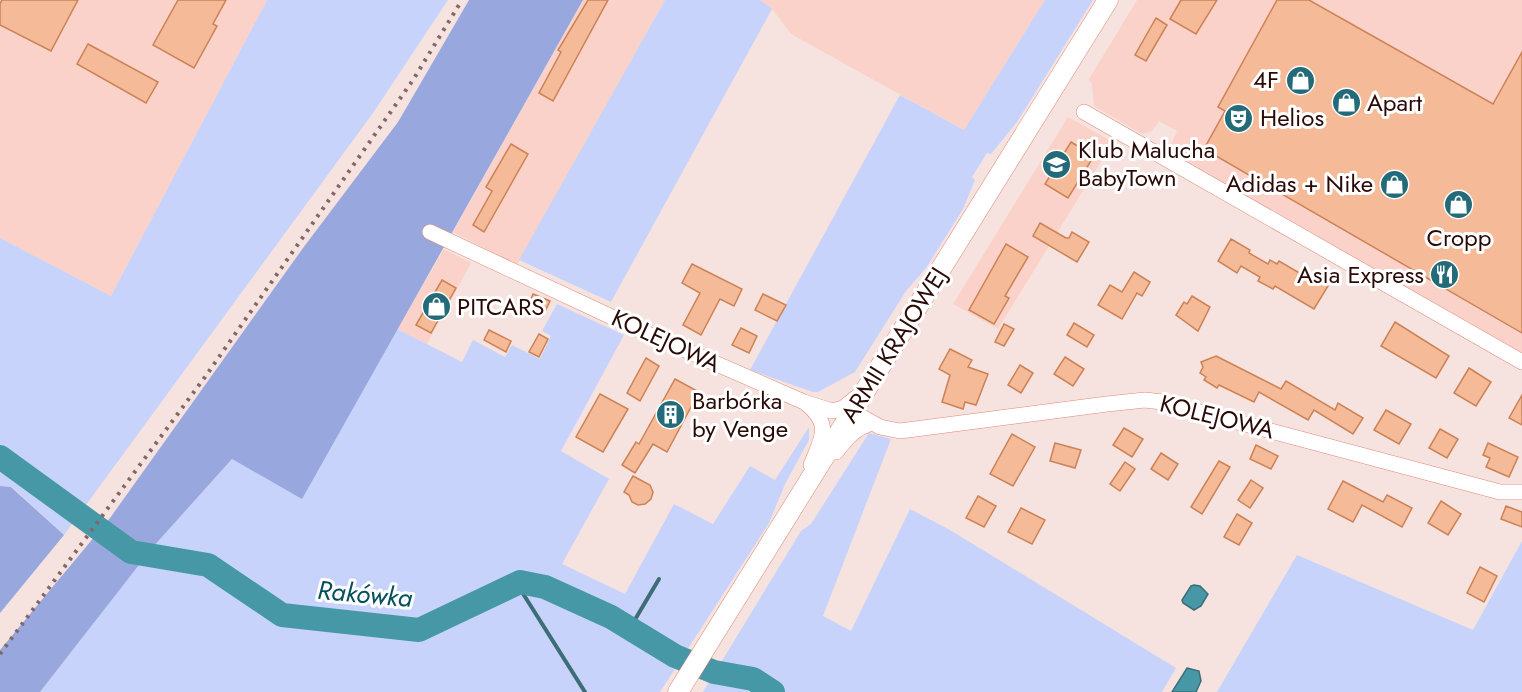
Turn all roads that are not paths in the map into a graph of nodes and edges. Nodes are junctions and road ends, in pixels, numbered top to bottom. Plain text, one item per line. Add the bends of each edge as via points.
1 (1108, 0) edge
2 (1084, 112) dead end
3 (430, 232) dead end
4 (1522, 362) edge
5 (867, 388) junction
6 (804, 402) junction
7 (853, 412) junction
8 (873, 423) junction
9 (1522, 492) edge
10 (795, 502) junction
11 (679, 691) edge

1 - 5 street, ARMII KRAJOWEJ
2 - 4 street
3 - 6 street, KOLEJOWA
5 - 6 street, KOLEJOWA via 843,408 832,411
5 - 7 street, ARMII KRAJOWEJ
5 - 8 street via 867,407
6 - 10 street via 818,414 823,429
7 - 8 street, KOLEJOWA
7 - 10 street, ARMII KRAJOWEJ
8 - 9 street, KOLEJOWA via 900,431 1130,401 1162,402 1500,492
8 - 10 street via 850,434
10 - 11 street, ARMII KRAJOWEJ

